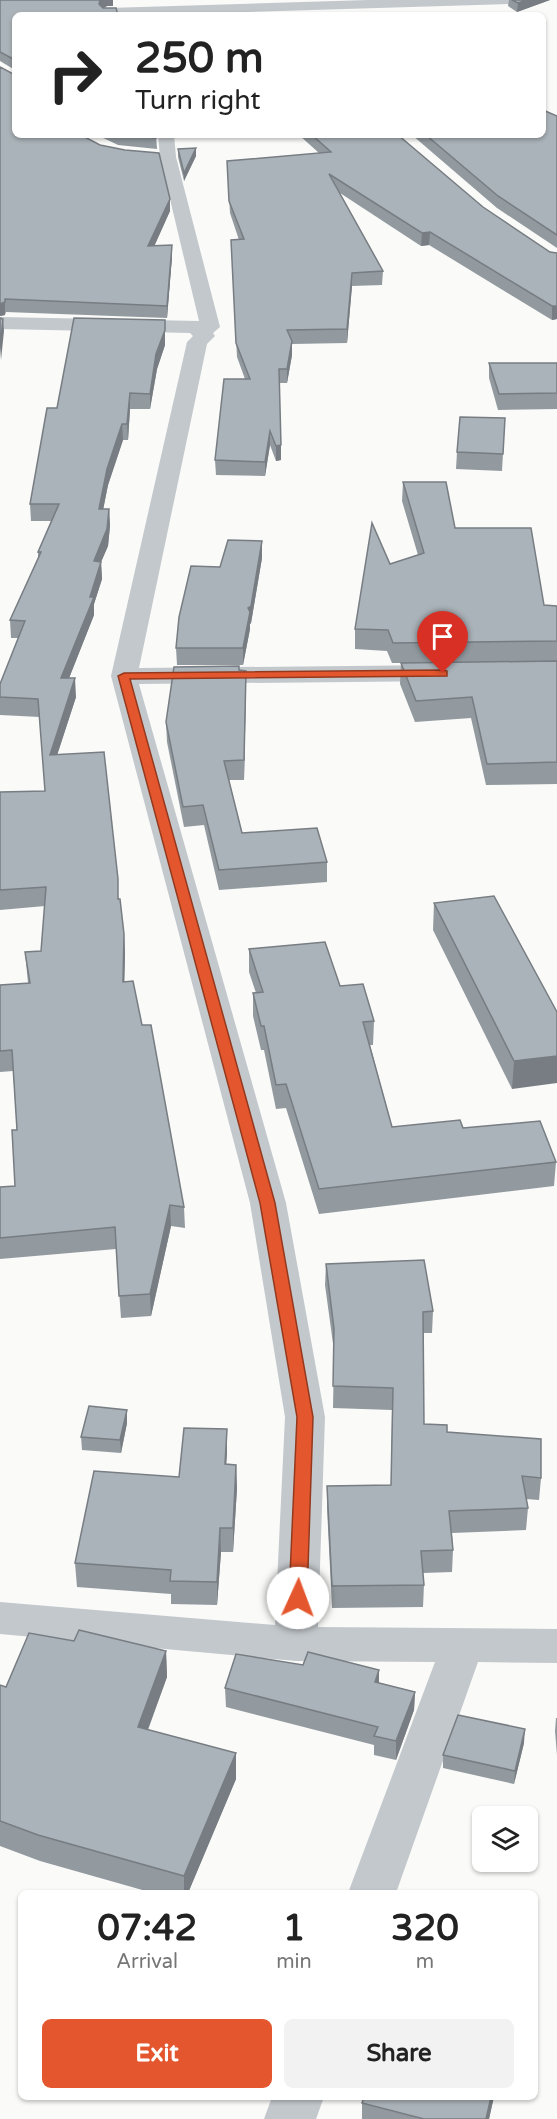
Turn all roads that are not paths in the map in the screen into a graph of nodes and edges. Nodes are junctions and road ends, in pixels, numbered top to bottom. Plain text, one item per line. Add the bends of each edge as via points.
1 (511, 0) edge
2 (471, 1) edge
3 (109, 9) edge
4 (166, 138) edge
5 (148, 157) edge
6 (168, 157) junction
7 (0, 323) edge
8 (210, 327) junction
9 (475, 673) edge
10 (124, 676) junction
11 (0, 1618) edge
12 (296, 1644) junction
13 (557, 1646) edge
14 (462, 1647) junction
15 (373, 1890) edge
16 (297, 2100) edge
17 (290, 2119) edge

1 - 2 street
2 - 3 street
4 - 6 street
5 - 6 street
6 - 8 street
7 - 8 street
8 - 10 street via 199,331 205,336 197,342
9 - 10 street
10 - 12 street via 268,1203 305,1417
11 - 12 street
12 - 14 street
13 - 14 street
14 - 15 street
16 - 17 street

